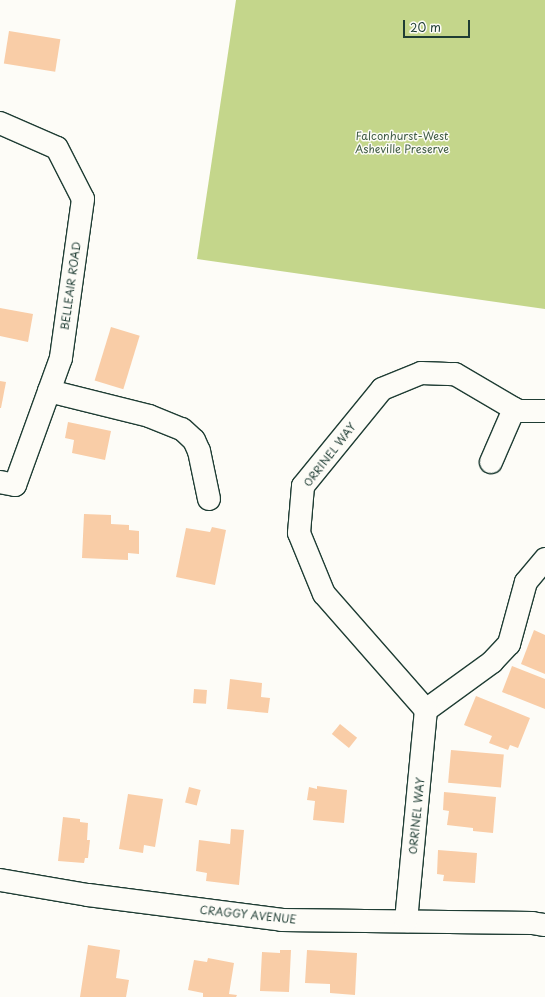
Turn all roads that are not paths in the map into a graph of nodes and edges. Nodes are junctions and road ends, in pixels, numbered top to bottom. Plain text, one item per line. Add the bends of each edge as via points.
1 (0, 123) edge
2 (48, 391) junction
3 (514, 409) junction
4 (545, 411) edge
5 (491, 462) dead end
6 (8, 484) edge
7 (210, 499) dead end
8 (545, 559) edge
9 (426, 710) junction
10 (0, 880) edge
11 (406, 921) junction
12 (545, 925) edge

1 - 2 street, BELLEAIR ROAD via 57,148 83,198 61,358
2 - 6 street, BELLEAIR ROAD
2 - 7 street via 149,416 182,429 194,440 199,451
3 - 4 street, ORRINEL WAY
3 - 5 street
3 - 9 street, ORRINEL WAY via 455,374 422,373 382,389 303,486 299,533 324,594
8 - 9 street via 526,582 509,644 492,662
9 - 11 street, ORRINEL WAY
10 - 11 street, CRAGGY AVENUE via 88,895 282,920
11 - 12 street, CRAGGY AVENUE

